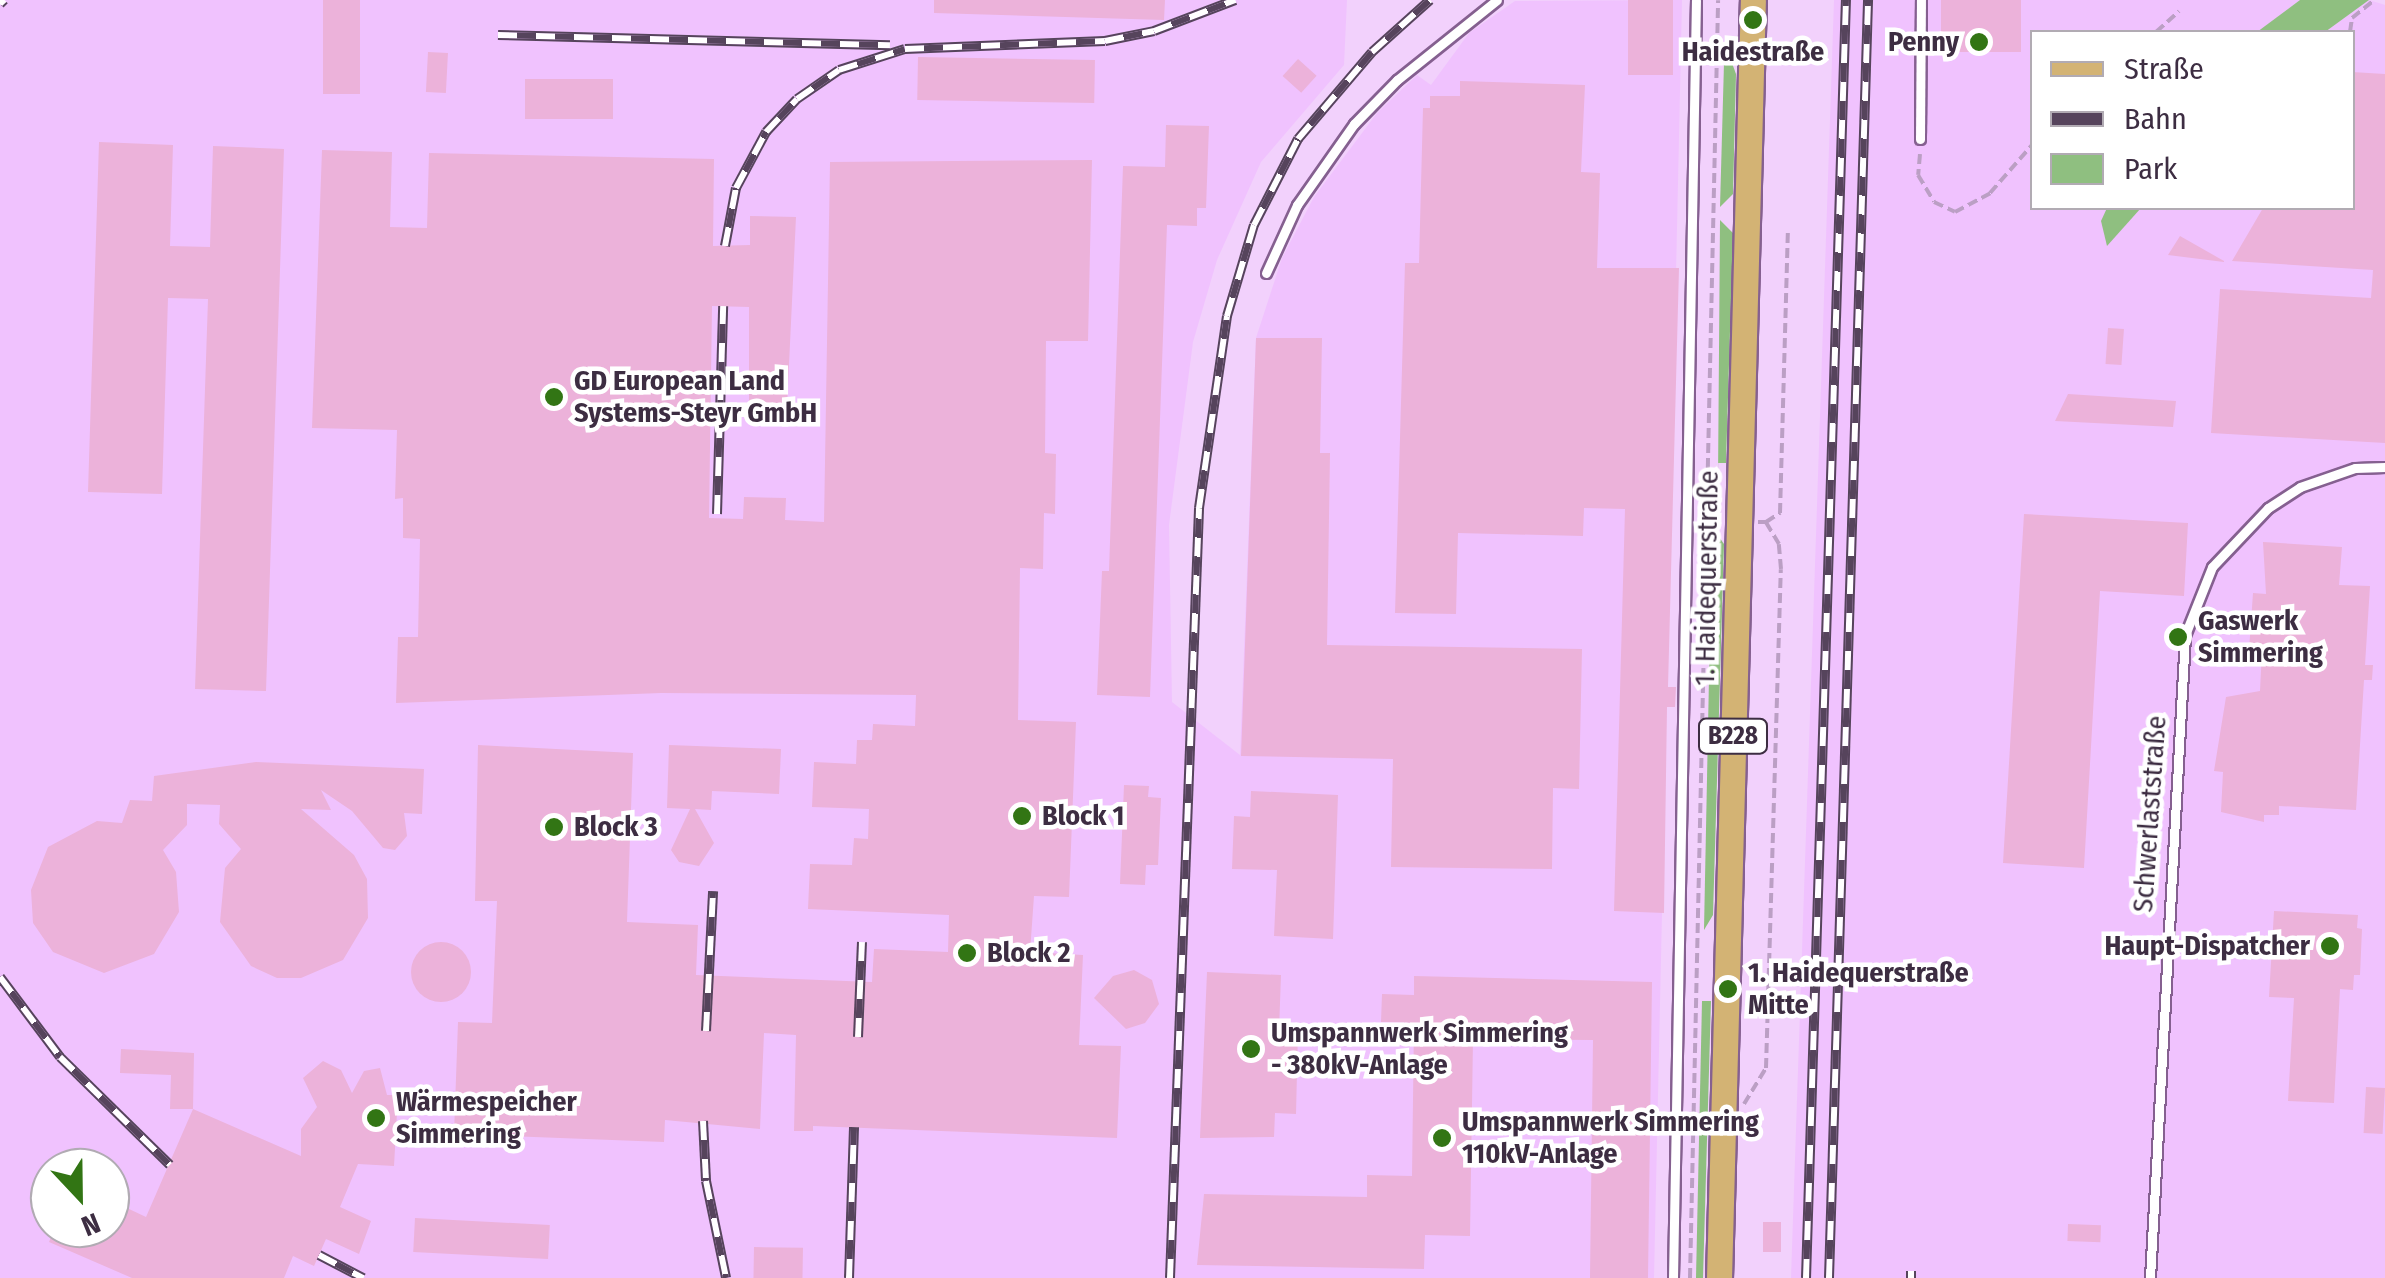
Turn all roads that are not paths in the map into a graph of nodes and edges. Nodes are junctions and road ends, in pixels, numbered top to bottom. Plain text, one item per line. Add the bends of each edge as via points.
1 (1497, 0) edge
2 (1696, 0) edge
3 (1753, 0) edge
4 (1921, 0) edge
5 (1920, 139) road end
6 (1266, 274) dead end
7 (2385, 467) edge
8 (1673, 1278) edge
9 (1718, 1278) edge
10 (2150, 1278) edge

1 - 6 lane via 1397,80 1354,124 1297,205
2 - 8 lane
3 - 9 main road, 1. Haidequerstraße / B228
4 - 5 lane
7 - 10 lane, Schwerlaststraße via 2355,468 2300,487 2268,508 2212,566 2185,635

